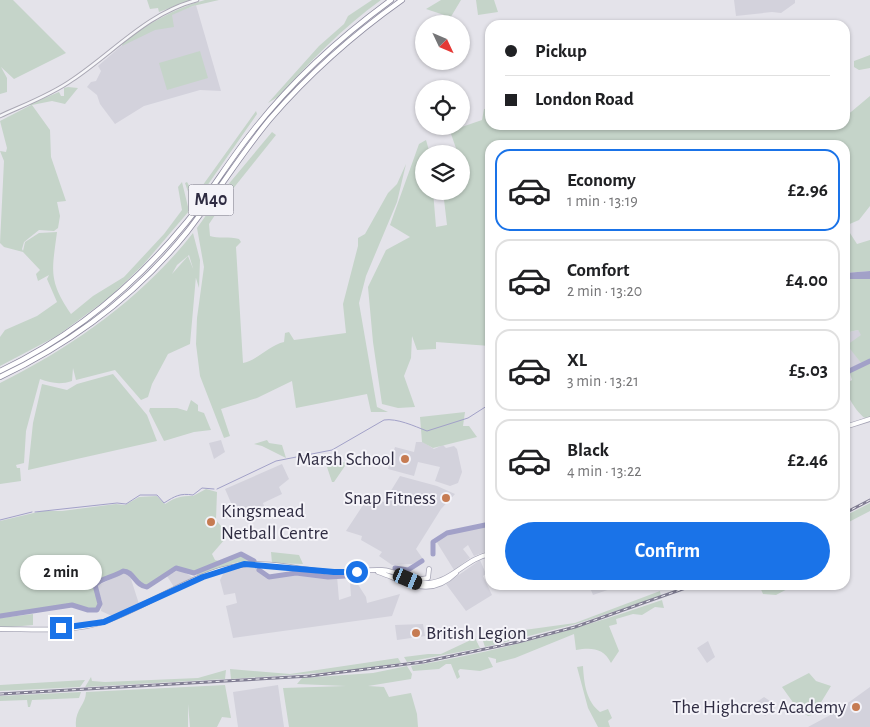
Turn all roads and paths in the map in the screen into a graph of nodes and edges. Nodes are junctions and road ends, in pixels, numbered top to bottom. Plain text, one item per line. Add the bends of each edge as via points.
1 (198, 0) edge
2 (391, 0) edge
3 (402, 0) edge
4 (0, 116) edge
5 (0, 371) edge
6 (0, 377) edge
7 (870, 419) edge
8 (850, 425) edge
9 (485, 556) edge
10 (462, 567) junction
11 (430, 569) dead end
12 (382, 570) junction
13 (376, 571) junction
14 (399, 575) junction
15 (406, 582) dead end
16 (0, 629) edge

1 - 4 street via 153,18 70,82
2 - 5 highway, M40 via 354,28 287,92 252,132 184,225 118,294 53,343
3 - 6 highway, M40 via 356,35 288,100 185,234 126,295 72,338
7 - 8 main road
9 - 10 main road
10 - 13 main road via 449,580 417,587
10 - 14 main road via 430,583 418,583
11 - 14 main road via 424,580
12 - 13 main road
12 - 14 main road
12 - 15 main road
13 - 16 main road via 334,572 244,564 203,577 104,622 69,627

